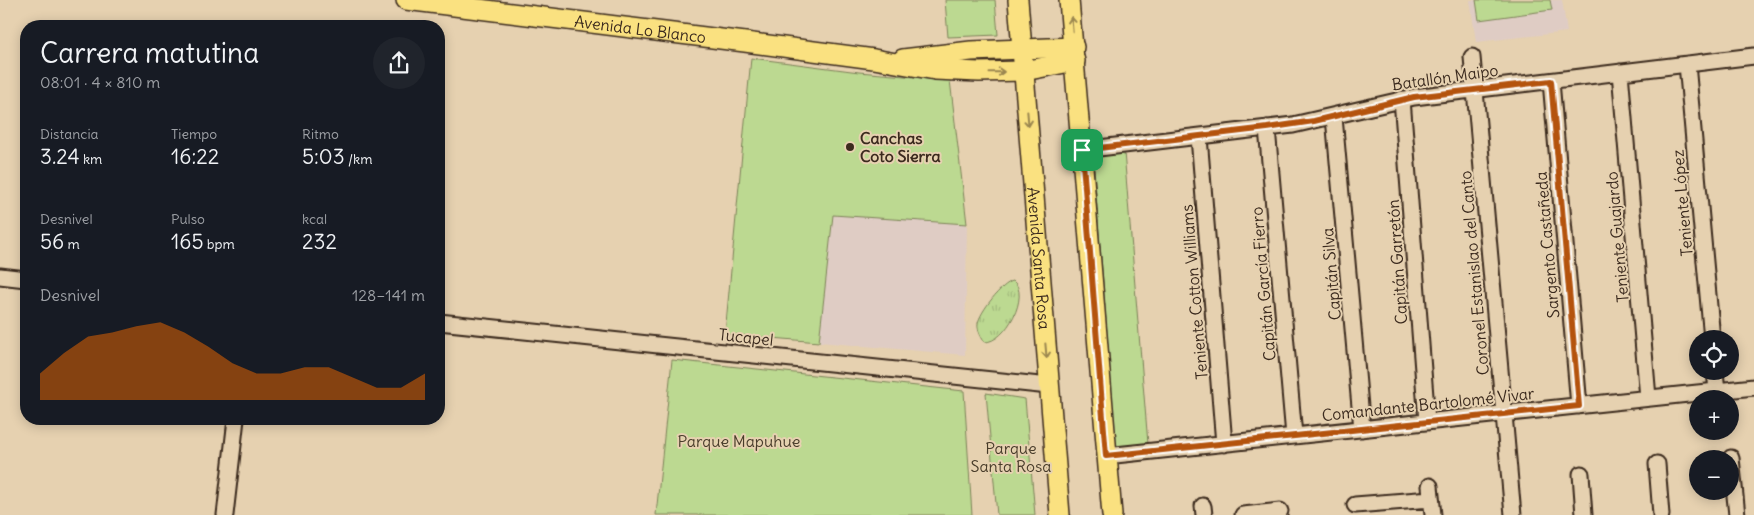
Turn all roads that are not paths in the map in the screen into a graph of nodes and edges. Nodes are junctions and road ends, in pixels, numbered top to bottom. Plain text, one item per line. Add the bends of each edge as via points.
1 (406, 0) edge
2 (1018, 0) edge
3 (1069, 0) edge
4 (1022, 50) junction
5 (959, 52) junction
6 (1074, 54) junction
7 (1754, 56) edge
8 (1472, 58) dead end
9 (874, 60) junction
10 (1687, 64) junction
11 (1024, 71) junction
12 (961, 72) junction
13 (1620, 72) junction
14 (1551, 81) junction
15 (1475, 90) junction
16 (1402, 99) junction
17 (1334, 117) junction
18 (1267, 128) junction
19 (1198, 137) junction
20 (1082, 150) junction
21 (0, 276) edge
22 (20, 278) edge
23 (445, 323) edge
24 (1711, 330) edge
25 (1049, 386) junction
26 (1754, 387) edge
27 (1726, 390) edge
28 (1689, 394) edge
29 (1648, 398) junction
30 (1579, 406) junction
31 (1504, 414) junction
32 (1427, 422) junction
33 (235, 425) edge
34 (1362, 429) junction
35 (1294, 436) junction
36 (1224, 444) junction
37 (1106, 456) junction
38 (1657, 464) dead end
39 (1581, 474) dead end
40 (1735, 500) edge
41 (1355, 504) edge
42 (1279, 509) edge
43 (225, 515) edge
44 (1060, 515) edge
45 (1112, 515) edge
46 (1243, 515) edge
47 (1433, 515) edge
48 (1513, 515) edge
49 (1584, 515) edge
50 (1661, 515) edge
51 (1737, 515) edge

1 - 9 main road, Avenida Lo Blanco
2 - 4 main road, Avenida Santa Rosa
6 -> 3 main road
4 - 5 main road, Avenida Lo Blanco
4 - 6 main road, Avenida Lo Blanco
4 - 11 main road, Avenida Santa Rosa
5 - 9 main road, Avenida Lo Blanco
5 - 12 main road
6 - 11 main road, Avenida Lo Blanco
6 - 20 main road
7 - 10 street, Batallón Maipo
8 - 15 street, Coronel Estanislao del Canto
9 - 12 main road, Avenida Lo Blanco
10 - 13 street, Batallón Maipo
10 - 24 street, Teniente López
12 -> 11 main road, Avenida Lo Blanco
11 -> 25 main road, Avenida Santa Rosa
13 - 14 street, Batallón Maipo
13 - 29 street, Teniente Guajardo
14 - 15 street, Batallón Maipo
14 - 30 street, Sargento Castañeda
15 - 16 street, Batallón Maipo
15 - 31 street, Coronel Estanislao del Canto
16 - 17 street, Batallón Maipo
16 - 32 street, Capitán Garretón
17 - 18 street, Batallón Maipo
17 - 34 street, Capitán Silva
18 - 19 street, Batallón Maipo
18 - 35 street, Capitán García Fierro
19 - 20 street, Batallón Maipo
19 - 36 street, Teniente Cotton Williams
20 - 37 main road
21 - 22 street
23 - 25 street, Tucapel
25 - 44 main road, Avenida Santa Rosa
26 - 27 street, Comandante Bartolomé Vivar
28 - 29 street, Comandante Bartolomé Vivar
29 - 30 street, Comandante Bartolomé Vivar
30 - 31 street, Comandante Bartolomé Vivar
31 - 32 street, Comandante Bartolomé Vivar
31 - 48 street, Coronel Estanislao del Canto
32 - 34 street, Comandante Bartolomé Vivar
33 - 43 street
34 - 35 street, Comandante Bartolomé Vivar
35 - 36 street, Comandante Bartolomé Vivar
36 - 37 street, Comandante Bartolomé Vivar
37 - 45 main road
38 - 50 street
39 - 49 street
40 - 51 street
41 - 47 street via 1431,492
42 - 46 street

